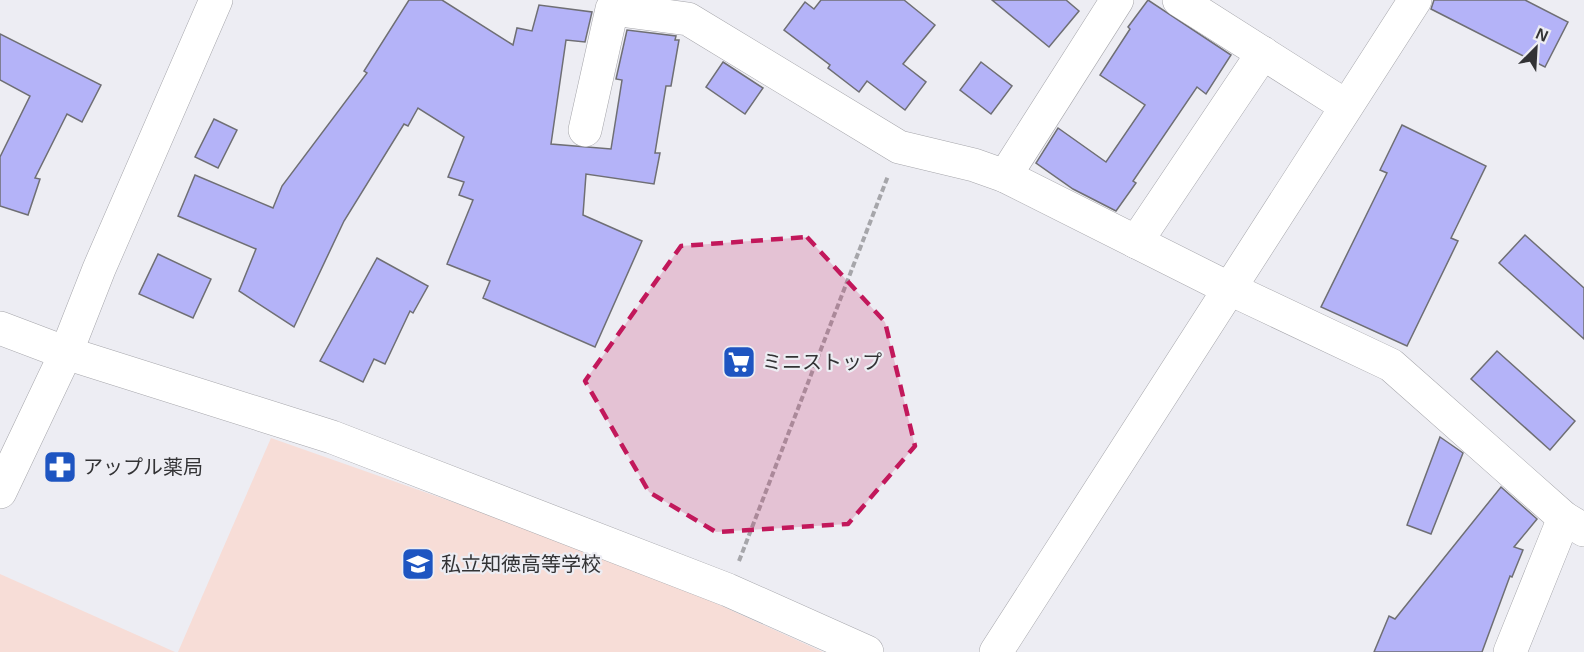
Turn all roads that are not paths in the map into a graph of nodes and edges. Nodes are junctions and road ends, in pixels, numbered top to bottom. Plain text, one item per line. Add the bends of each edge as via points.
1 (216, 0) edge
2 (1117, 0) edge
3 (1179, 0) edge
4 (1415, 0) edge
5 (1263, 52) junction
6 (1346, 106) junction
7 (585, 130) dead end
8 (1005, 176) junction
9 (1136, 242) junction
10 (1228, 288) junction
11 (0, 328) edge
12 (66, 353) junction
13 (0, 492) edge
14 (1574, 524) edge
15 (867, 652) edge
16 (996, 652) edge
17 (1510, 652) edge

1 - 12 street
2 - 8 street
3 - 5 street
4 - 6 street
5 - 6 street
5 - 9 street
6 - 10 street
7 - 8 street via 612,9 688,19 899,147
8 - 9 street
9 - 10 street
10 - 14 street via 1391,365
10 - 16 street
11 - 12 street
12 - 13 street
12 - 15 street via 332,437 728,590
14 - 17 street

